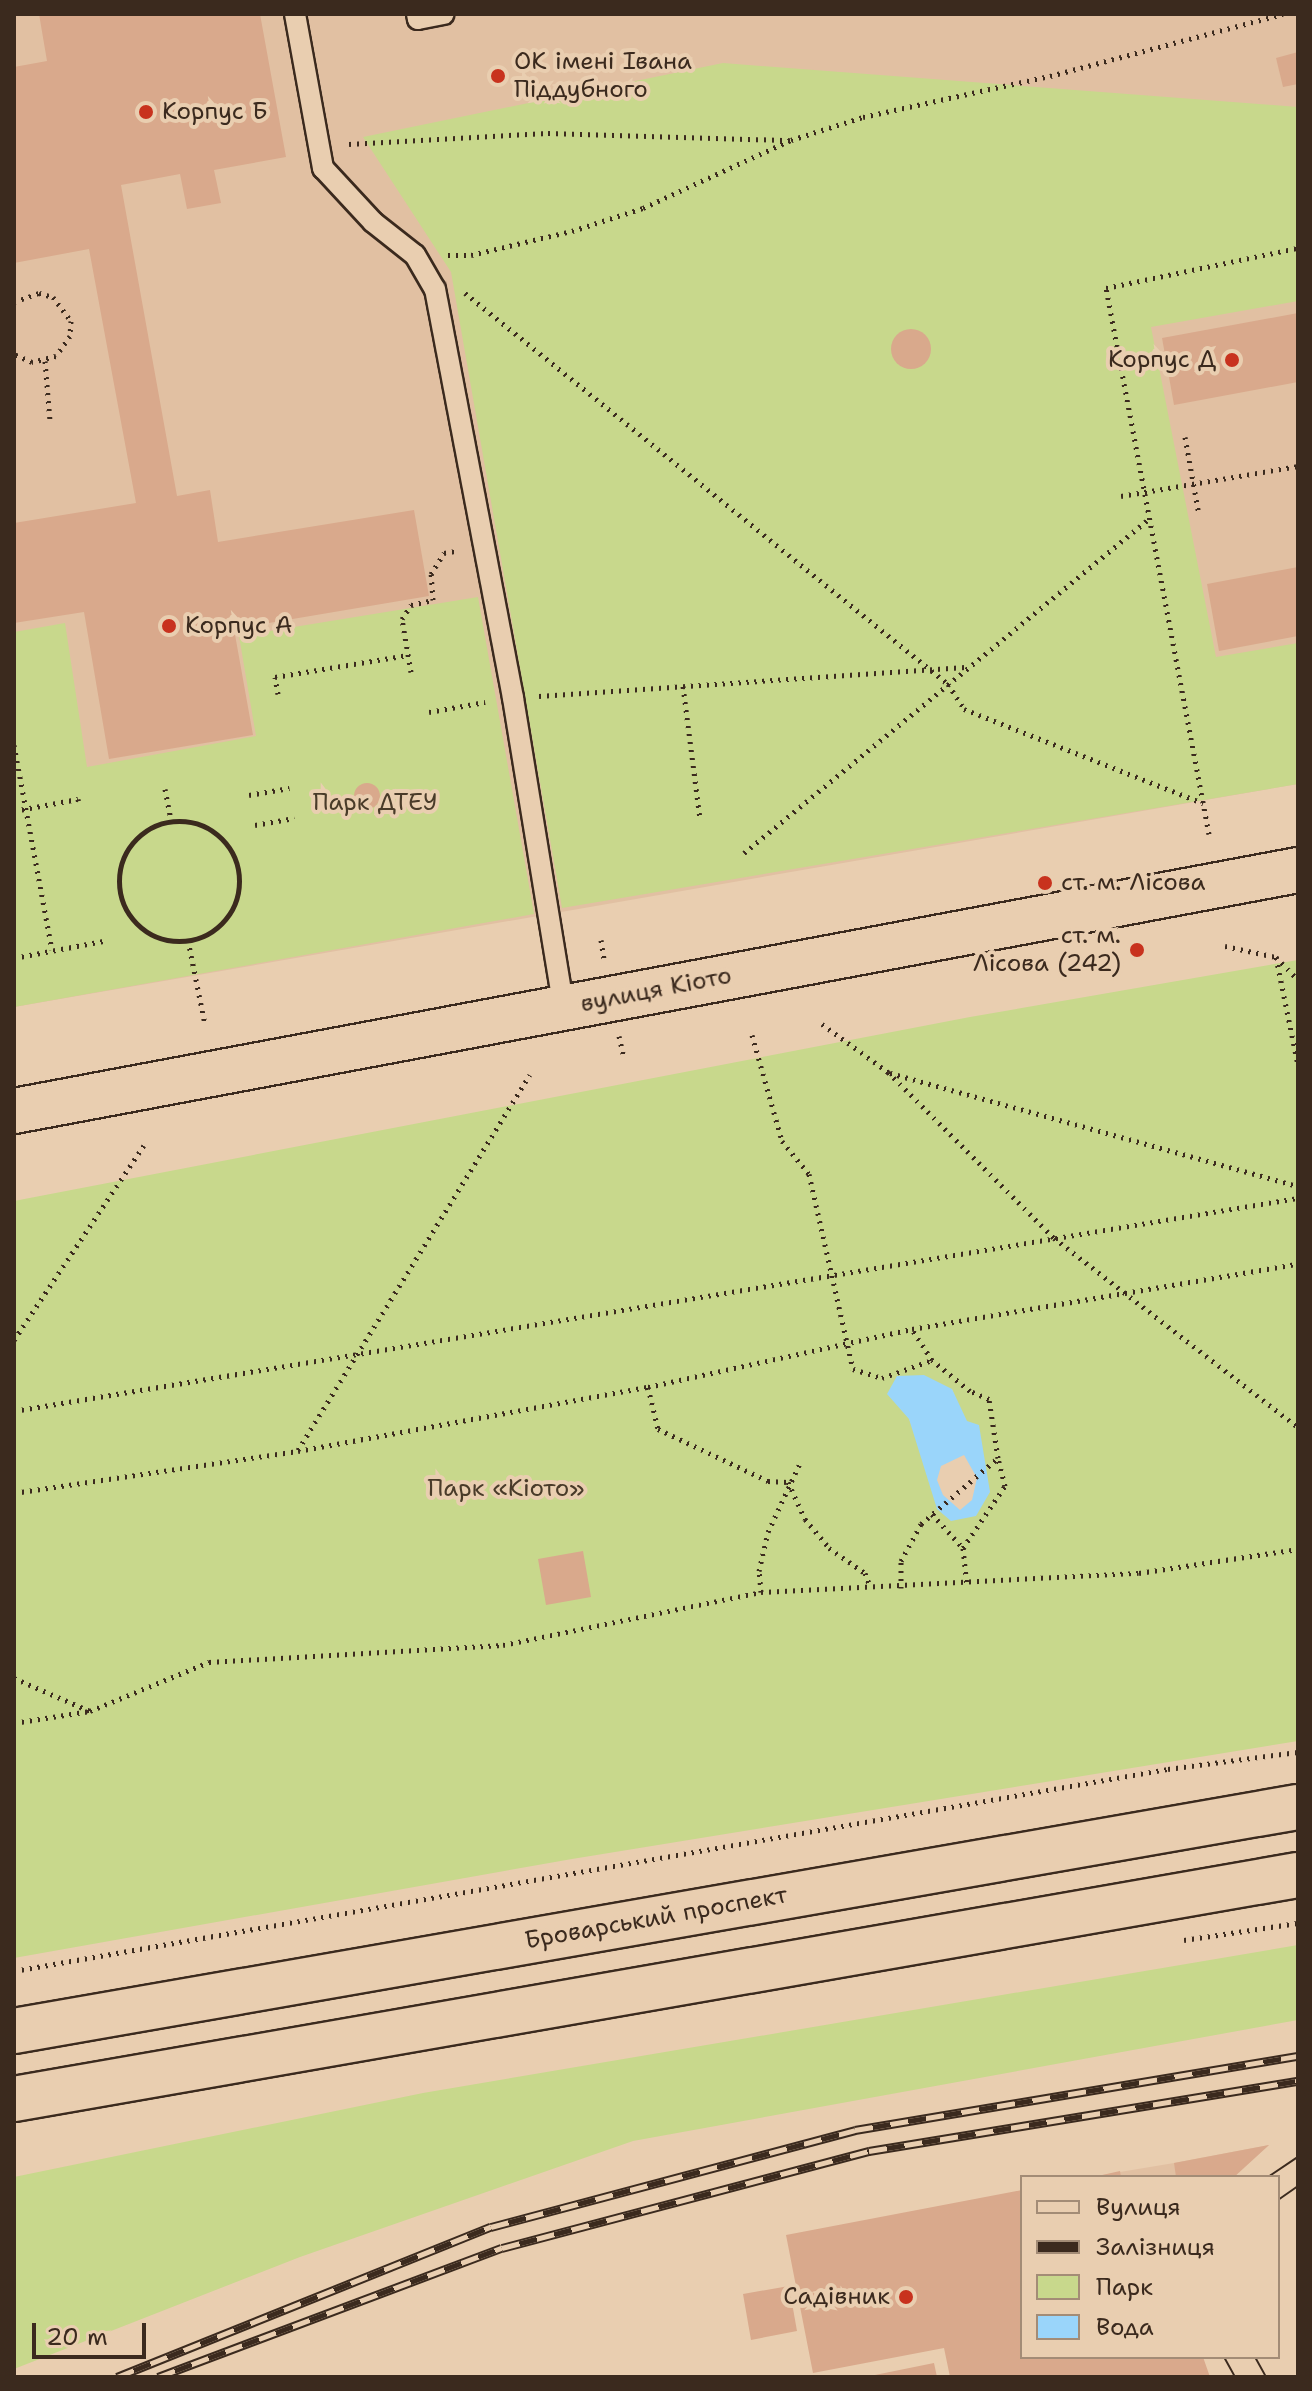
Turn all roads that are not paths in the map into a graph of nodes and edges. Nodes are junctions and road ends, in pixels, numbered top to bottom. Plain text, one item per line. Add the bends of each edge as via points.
1 (295, 14) edge
2 (417, 14) edge
3 (444, 14) edge
4 (1298, 870) edge
5 (564, 1008) junction
6 (14, 1111) edge
7 (1298, 1807) edge
8 (1298, 1875) edge
9 (14, 2031) edge
10 (14, 2099) edge

1 - 5 lane via 323,168 337,187 415,255 435,289 513,698
2 - 3 lane via 418,19
4 - 5 main road, вулиця Кіото
5 - 6 main road, вулиця Кіото
7 - 9 main road, Броварський проспект
8 - 10 main road

